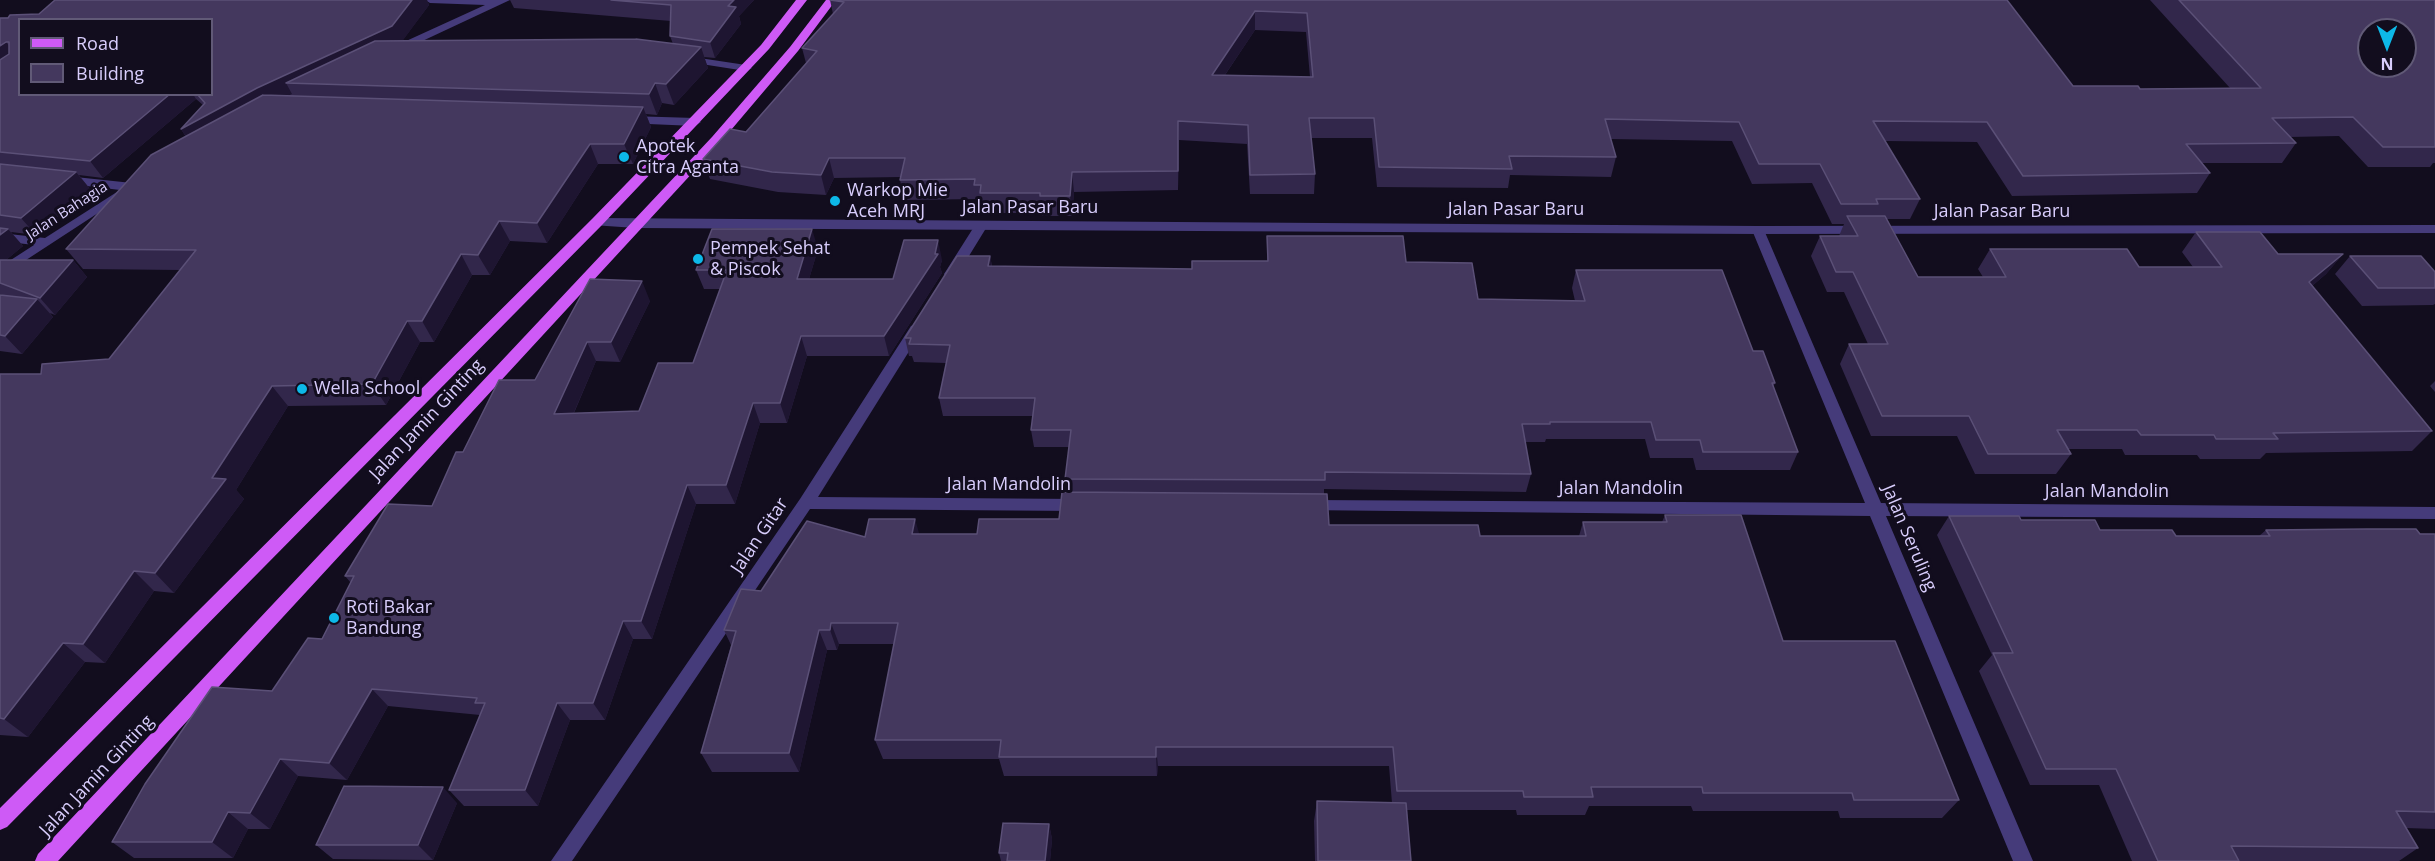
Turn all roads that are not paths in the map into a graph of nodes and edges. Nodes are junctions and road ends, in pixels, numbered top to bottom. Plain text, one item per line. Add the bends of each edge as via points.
1 (430, 0) edge
2 (802, 0) edge
3 (831, 0) edge
4 (503, 1) edge
5 (383, 56) edge
6 (679, 58) edge
7 (746, 68) junction
8 (613, 120) edge
9 (695, 122) junction
10 (55, 179) edge
11 (597, 222) junction
12 (636, 224) junction
13 (982, 225) junction
14 (2435, 229) edge
15 (1758, 230) junction
16 (0, 237) edge
17 (44, 242) junction
18 (0, 273) edge
19 (944, 285) edge
20 (925, 315) edge
21 (806, 503) junction
22 (1092, 505) edge
23 (1294, 506) edge
24 (1876, 510) junction
25 (2435, 513) edge
26 (0, 821) edge
27 (45, 861) edge
28 (561, 861) edge
29 (2023, 861) edge

1 - 4 street
2 - 7 main road, Jalan Jamin Ginting
3 - 12 main road, Jalan Jamin Ginting via 716,140
4 - 5 street
6 - 7 street
7 - 9 main road, Jalan Jamin Ginting
8 - 9 street
9 - 11 main road, Jalan Jamin Ginting
10 - 17 street, Jalan Bahagia via 137,184
11 - 12 street, Jalan Pasar Baru
11 - 26 main road, Jalan Jamin Ginting
12 - 13 street, Jalan Pasar Baru
12 - 27 main road, Jalan Jamin Ginting
13 - 15 street, Jalan Pasar Baru
13 - 19 street
14 - 15 street, Jalan Pasar Baru
15 - 24 street, Jalan Seruling
16 - 17 street
17 - 18 street, Jalan Bahagia
20 - 21 street, Jalan Gitar
21 - 22 street, Jalan Mandolin
21 - 28 street, Jalan Gitar
23 - 24 street, Jalan Mandolin
24 - 25 street, Jalan Mandolin
24 - 29 street, Jalan Seruling

